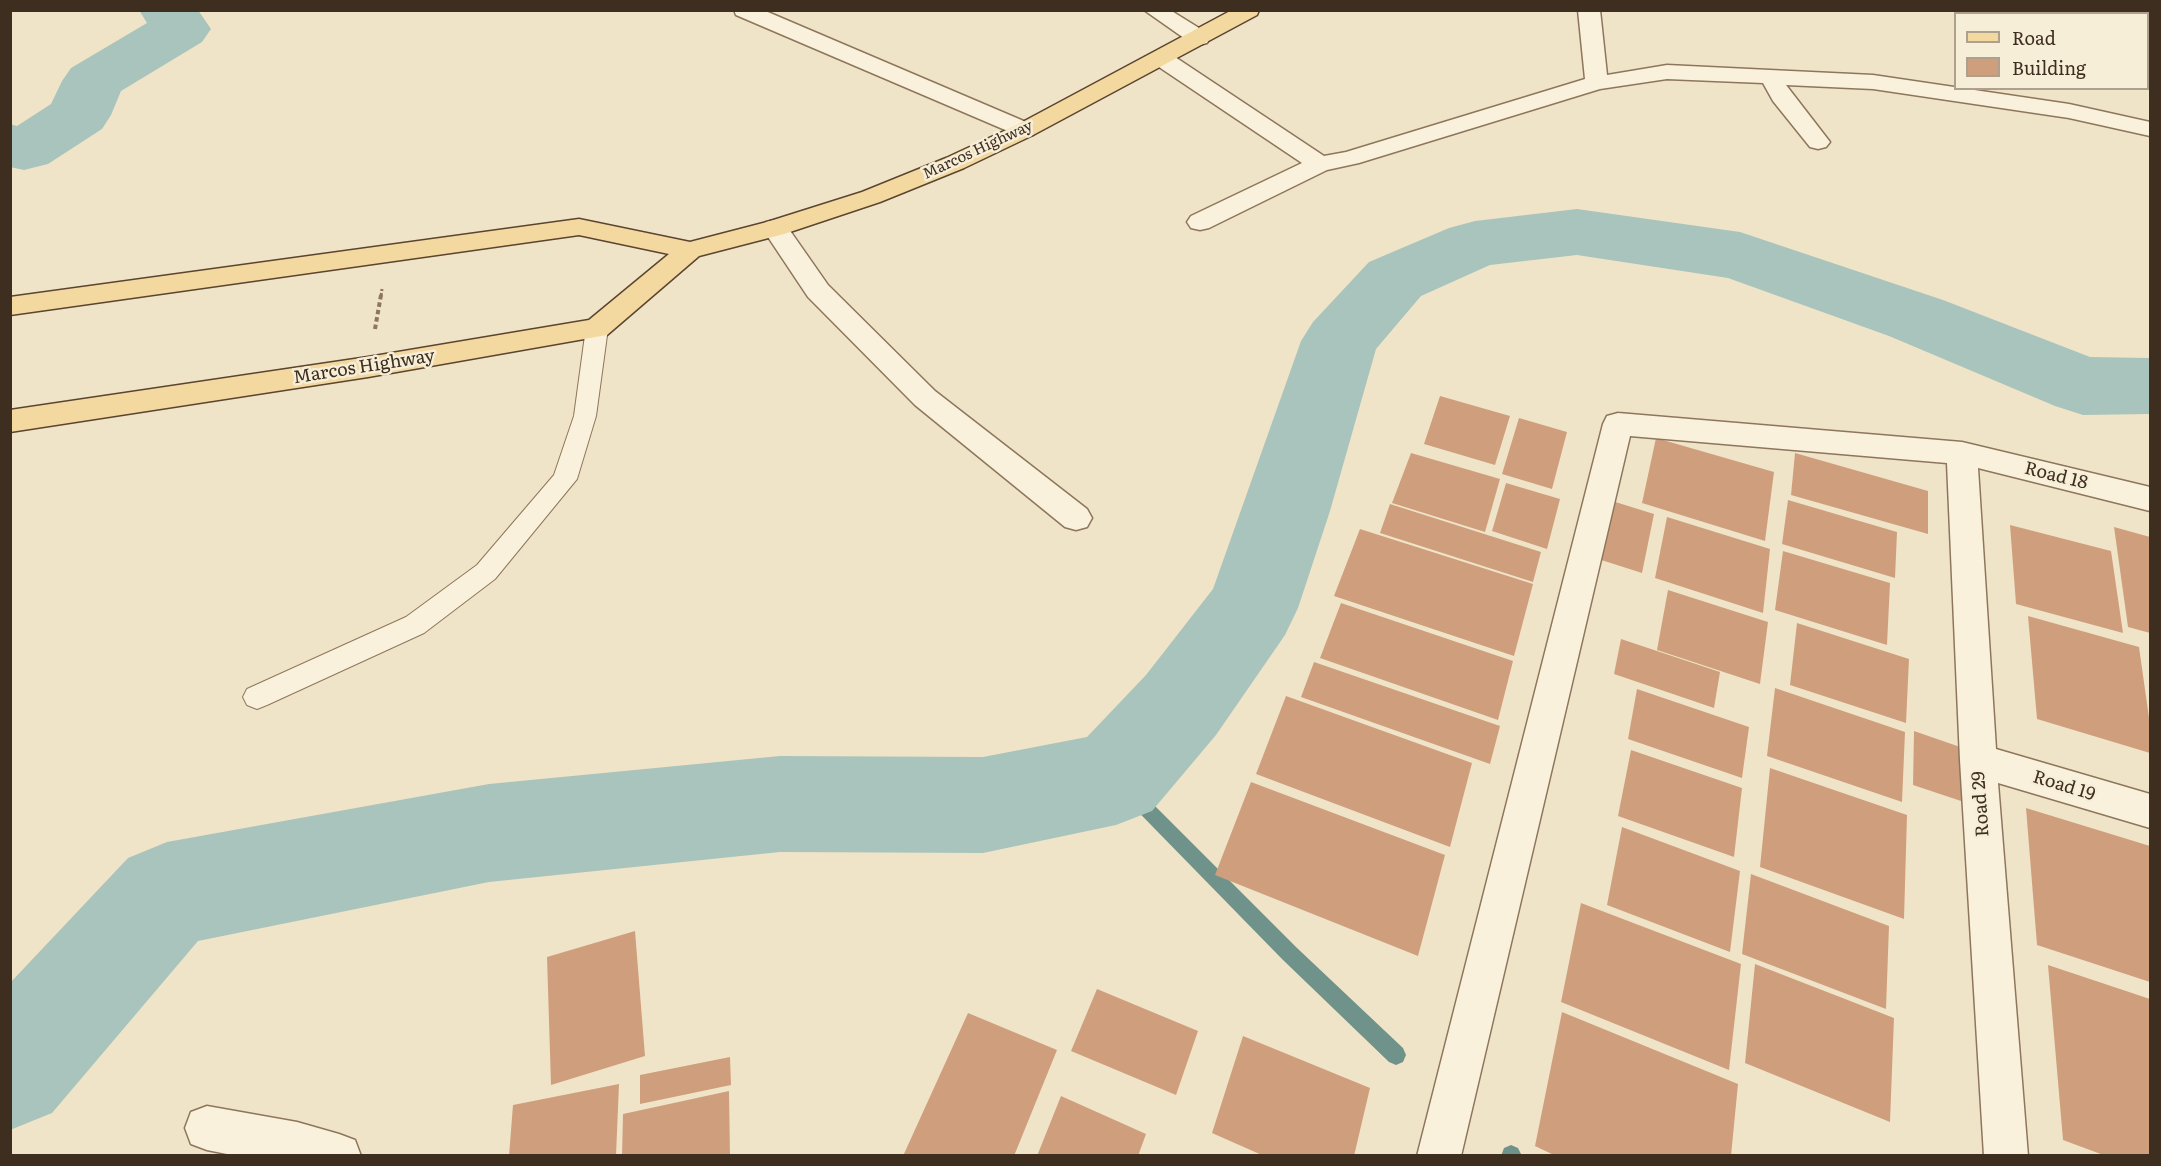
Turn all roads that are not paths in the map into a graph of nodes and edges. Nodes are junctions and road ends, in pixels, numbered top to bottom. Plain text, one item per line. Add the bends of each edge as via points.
1 (744, 10) edge
2 (1154, 10) edge
3 (1249, 10) edge
4 (1589, 10) edge
5 (1199, 38) junction
6 (1161, 58) junction
7 (1771, 77) junction
8 (1597, 83) junction
9 (2151, 129) edge
10 (1025, 130) junction
11 (1818, 142) dead end
12 (1320, 164) junction
13 (1200, 222) dead end
14 (775, 228) junction
15 (690, 250) junction
16 (10, 306) edge
17 (597, 328) junction
18 (10, 421) edge
19 (1962, 453) junction
20 (2151, 499) edge
21 (1076, 518) dead end
22 (257, 697) dead end
23 (1978, 760) junction
24 (2151, 811) edge
25 (207, 1128) dead end
26 (339, 1155) edge
27 (1439, 1155) edge
28 (2006, 1155) edge

1 - 10 street
2 - 5 street
3 - 5 main road, Marcos Highway
4 - 8 street
5 - 6 main road, Marcos Highway
6 - 10 main road, Marcos Highway
6 - 12 street
7 - 8 street via 1667,72
7 - 9 street via 1874,81 2069,111
7 - 11 street via 1781,96
8 - 12 street
10 - 14 main road, Marcos Highway via 956,163
12 - 13 street
14 - 15 main road, Marcos Highway
14 - 21 street via 818,291 925,398
15 - 16 main road, Marcos Highway via 579,226
15 - 17 main road, Marcos Highway
17 - 18 main road, Marcos Highway
17 - 22 lane via 585,416 566,479 486,572 415,625
19 - 20 street, Road 18
19 - 23 street, Road 29
19 - 27 street, Road 18 via 1618,424
23 - 24 street, Road 19
23 - 28 street, Road 29
25 - 26 street

